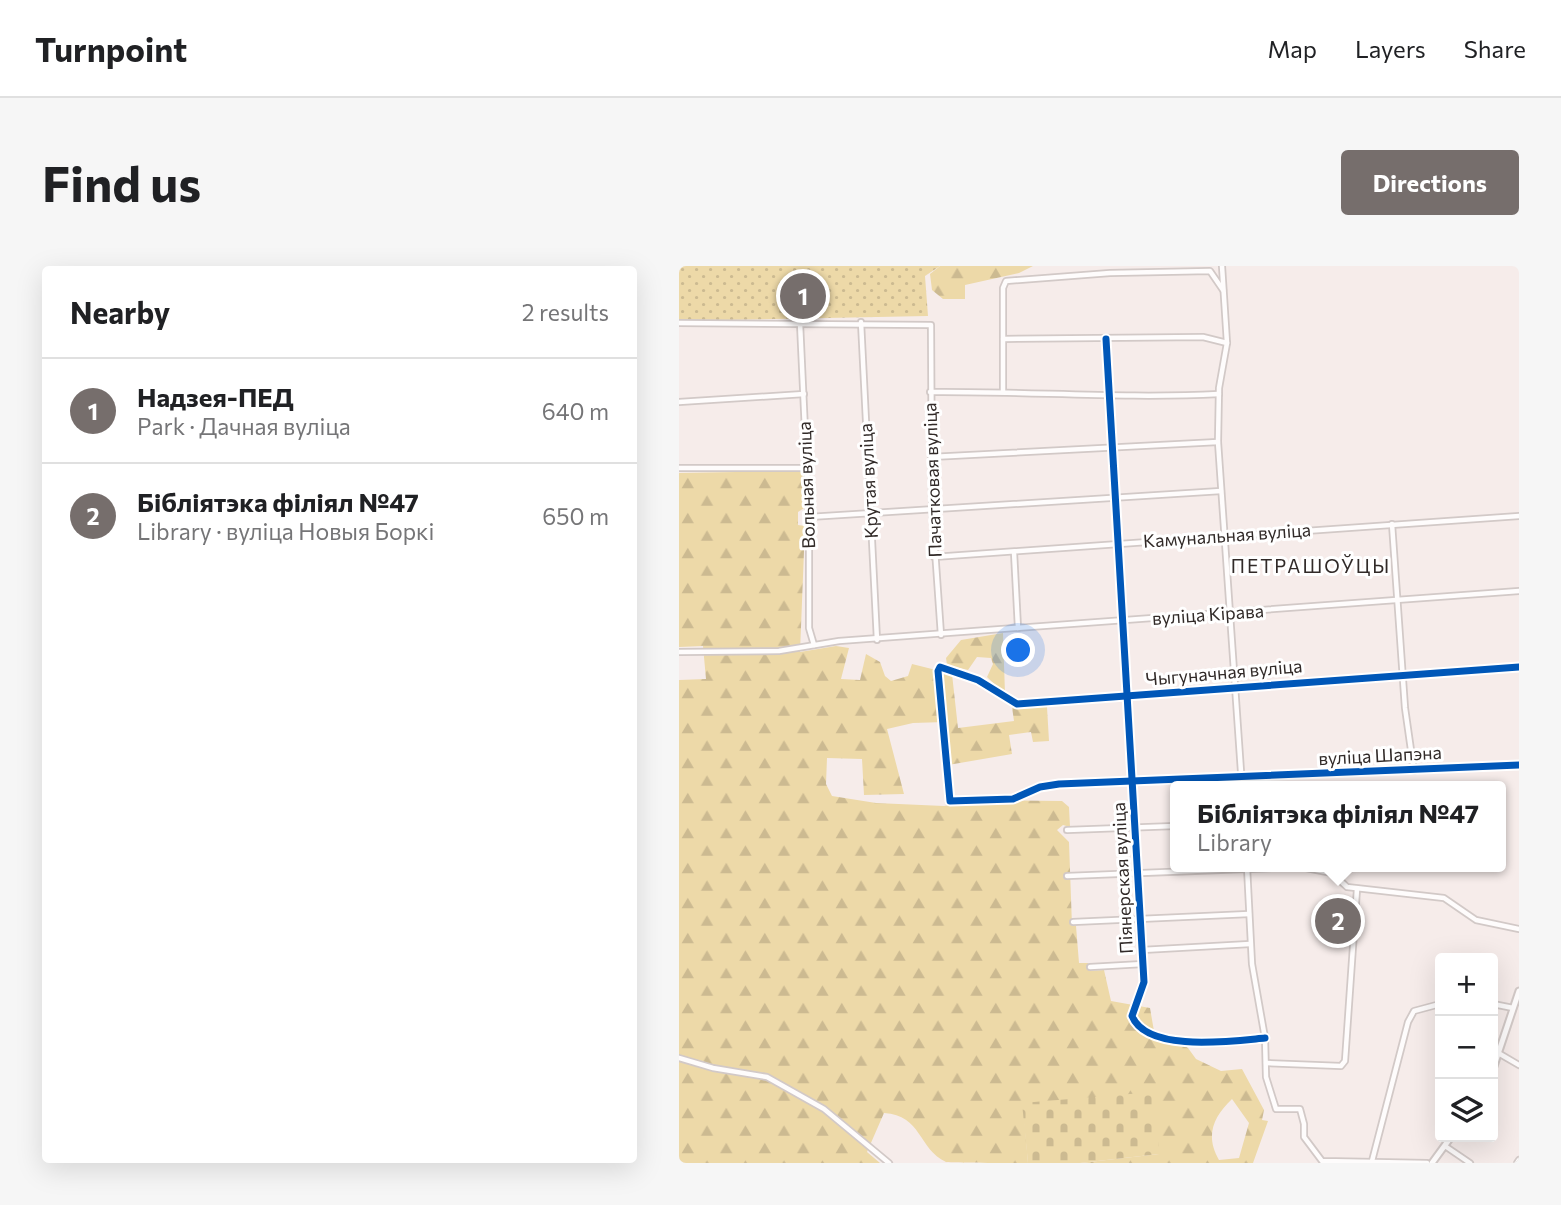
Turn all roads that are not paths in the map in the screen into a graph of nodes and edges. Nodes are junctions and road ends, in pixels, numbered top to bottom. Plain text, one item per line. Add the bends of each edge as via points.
1 (1222, 266) edge
2 (1223, 289) junction
3 (861, 322) junction
4 (679, 323) edge
5 (800, 323) junction
6 (1003, 339) junction
7 (1106, 339) junction
8 (1227, 343) junction
9 (1003, 391) junction
10 (930, 392) junction
11 (804, 394) junction
12 (1219, 394) junction
13 (1109, 397) junction
14 (679, 402) edge
15 (1218, 442) junction
16 (1113, 449) junction
17 (931, 457) junction
18 (679, 468) edge
19 (806, 468) junction
20 (1221, 491) junction
21 (1115, 495) junction
22 (932, 507) junction
23 (870, 514) junction
24 (1519, 516) edge
25 (809, 517) junction
26 (1392, 524) junction
27 (1225, 537) junction
28 (1118, 544) junction
29 (1014, 552) junction
30 (935, 557) junction
31 (1519, 591) edge
32 (1398, 600) junction
33 (1233, 613) junction
34 (1124, 621) junction
35 (1018, 628) junction
36 (941, 635) junction
37 (877, 640) junction
38 (814, 645) junction
39 (679, 652) edge
40 (940, 667) joint
41 (1519, 667) edge
42 (1403, 675) junction
43 (1236, 688) junction
44 (1129, 697) junction
45 (1519, 765) edge
46 (1414, 771) junction
47 (1242, 778) junction
48 (1134, 781) junction
49 (1170, 826) edge
50 (1136, 827) junction
51 (1067, 831) dead end
52 (1175, 872) edge
53 (1247, 872) edge
54 (1327, 872) edge
55 (1139, 874) junction
56 (1067, 876) dead end
57 (1357, 889) junction
58 (1249, 914) junction
59 (1140, 919) junction
60 (1073, 922) dead end
61 (1519, 929) edge
62 (1250, 944) junction
63 (1142, 950) junction
64 (1143, 964) junction
65 (1090, 967) dead end
66 (1519, 990) edge
67 (1435, 1005) edge
68 (1498, 1005) edge
69 (1513, 1007) junction
70 (1265, 1038) junction
71 (1500, 1054) junction
72 (679, 1058) edge
73 (1498, 1058) edge
74 (1266, 1063) junction
75 (1519, 1065) edge
76 (1448, 1142) edge
77 (1445, 1146) junction
78 (886, 1161) edge
79 (1372, 1161) junction
80 (1322, 1162) edge
81 (1430, 1163) edge
82 (1470, 1163) edge

1 - 2 street
2 - 6 street via 1210,271 1012,279 1003,288
2 - 8 street
3 - 5 street
3 - 10 street, Пачатковая вуліца via 931,325
3 - 23 street, Крутая вуліца
4 - 5 street
5 - 11 street, Вольная вуліца
6 - 7 street
6 - 9 street
7 - 8 street via 1203,337
7 - 13 street, Піянерская вуліца
8 - 12 street
9 - 10 street
9 - 13 street
10 - 17 street, Пачатковая вуліца
11 - 14 street
11 - 19 street, Вольная вуліца
12 - 13 street
12 - 15 street
13 - 16 street, Піянерская вуліца
15 - 16 street
15 - 20 street
16 - 17 street
16 - 21 street, Піянерская вуліца
17 - 22 street, Пачатковая вуліца
18 - 19 street
19 - 25 street, Вольная вуліца
20 - 21 street
20 - 27 street
21 - 22 street
21 - 28 street, Піянерская вуліца
22 - 23 street
22 - 30 street, Пачатковая вуліца
23 - 25 street
23 - 37 street, Крутая вуліца
24 - 26 street, Камунальная вуліца
25 - 38 street, Вольная вуліца via 809,628
26 - 27 street, Камунальная вуліца
26 - 32 street
27 - 28 street, Камунальная вуліца
27 - 33 street
28 - 29 street, Камунальная вуліца
28 - 34 street, Піянерская вуліца
29 - 30 street, Камунальная вуліца
29 - 35 street
30 - 36 street, Пачатковая вуліца
31 - 32 street, вуліца Кірава
32 - 33 street, вуліца Кірава
32 - 42 street
33 - 34 street, вуліца Кірава
33 - 43 street
34 - 35 street, вуліца Кірава
34 - 44 street, Піянерская вуліца
35 - 36 street, вуліца Кірава
36 - 37 street, вуліца Кірава
37 - 38 street, вуліца Кірава
38 - 39 street, вуліца Кірава via 779,651
40 - 44 street, Чыгуначная вуліца via 978,680 1017,704
40 - 48 street, вуліца Шапэна via 950,801 1013,799 1059,784
41 - 42 street, Чыгуначная вуліца
42 - 43 street, Чыгуначная вуліца
42 - 46 street
43 - 44 street, Чыгуначная вуліца
43 - 47 street
44 - 48 street, Піянерская вуліца
45 - 46 street, вуліца Шапэна
46 - 47 street, вуліца Шапэна
47 - 48 street, вуліца Шапэна
48 - 50 street, Піянерская вуліца
49 - 50 street
50 - 51 street
50 - 55 street, Піянерская вуліца
52 - 55 street
53 - 58 street
54 - 57 street
55 - 56 street
55 - 59 street, Піянерская вуліца
57 - 61 street via 1444,898 1476,920
57 - 74 street via 1345,1061 1341,1066
58 - 59 street
58 - 62 street
59 - 60 street
59 - 63 street, Піянерская вуліца
62 - 63 street
62 - 70 street
63 - 64 street, Піянерская вуліца
64 - 65 street
64 - 70 street, Піянерская вуліца via 1143,992 1132,1016 1144,1032 1189,1044
66 - 69 main road
67 - 79 street via 1414,1011 1408,1022
68 - 69 street
69 - 71 main road
70 - 74 street
71 - 73 main road
71 - 75 street
72 - 78 street via 767,1077 824,1109
74 - 80 street via 1276,1109 1300,1109 1304,1137
76 - 77 main road
77 - 81 main road
77 - 82 street
79 - 80 street
79 - 81 street

